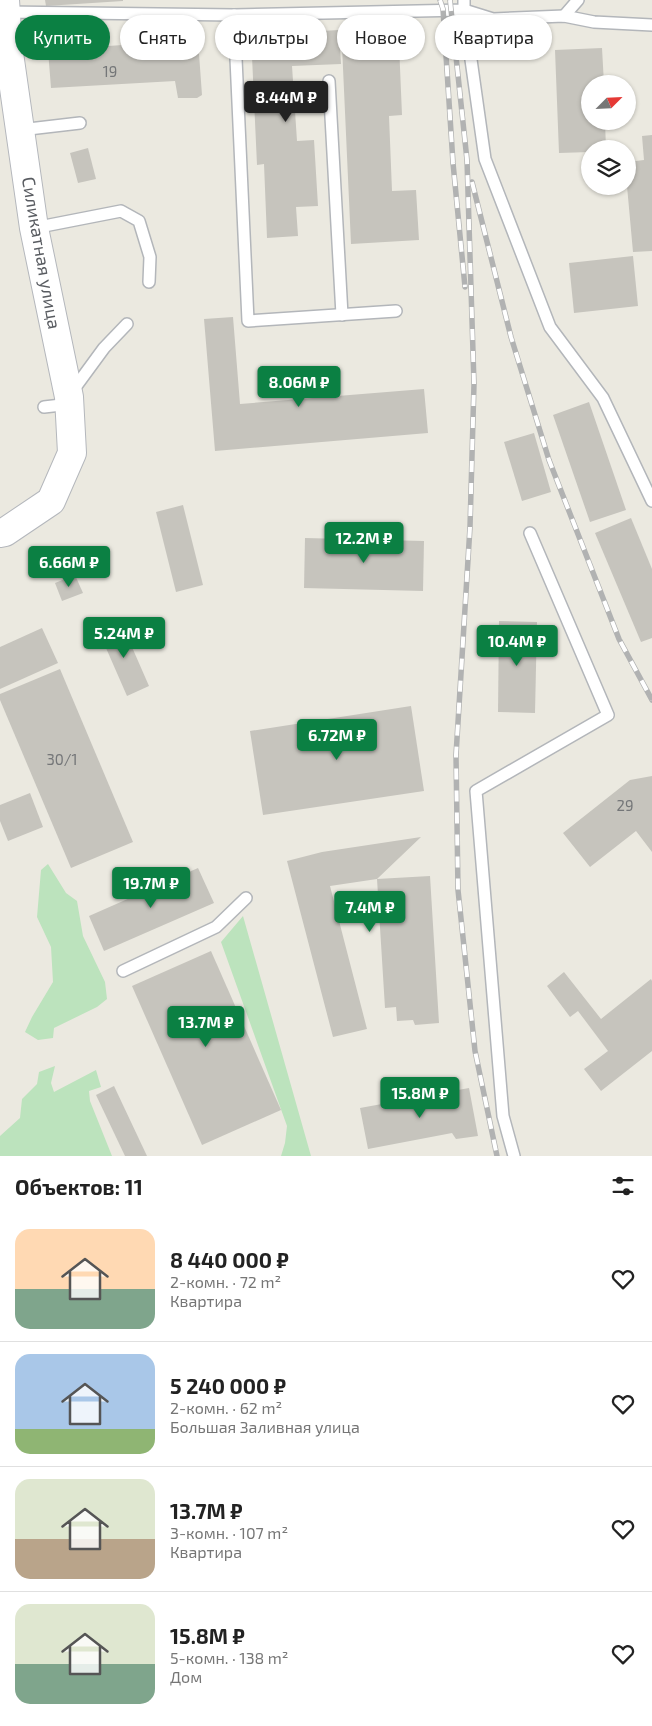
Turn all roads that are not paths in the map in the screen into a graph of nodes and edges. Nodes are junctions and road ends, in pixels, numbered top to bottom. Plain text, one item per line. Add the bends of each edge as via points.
1 (578, 0) edge
2 (464, 5) edge
3 (5, 6) edge
4 (234, 14) junction
5 (564, 16) junction
6 (652, 25) edge
7 (329, 81) dead end
8 (80, 123) dead end
9 (20, 130) junction
10 (34, 228) junction
11 (149, 282) dead end
12 (396, 311) dead end
13 (342, 315) junction
14 (128, 324) dead end
15 (61, 402) junction
16 (652, 502) edge
17 (0, 533) edge
18 (530, 533) dead end
19 (246, 898) dead end
20 (123, 971) dead end
21 (514, 1156) edge

1 - 5 lane
2 - 4 lane
2 - 5 lane via 493,19
2 - 16 lane via 486,160 550,327 603,398
3 - 4 lane
3 - 9 street, Силикатная улица
4 - 13 lane via 248,321
5 - 6 lane via 594,22
7 - 13 lane
8 - 9 lane
9 - 10 street, Силикатная улица
10 - 11 lane via 121,210 139,221 150,257
10 - 15 street, Силикатная улица
12 - 13 lane
14 - 15 lane via 104,348
15 - 17 street, Силикатная улица via 72,453 51,501
18 - 21 lane via 608,715 476,791 503,1116
19 - 20 lane via 216,927

